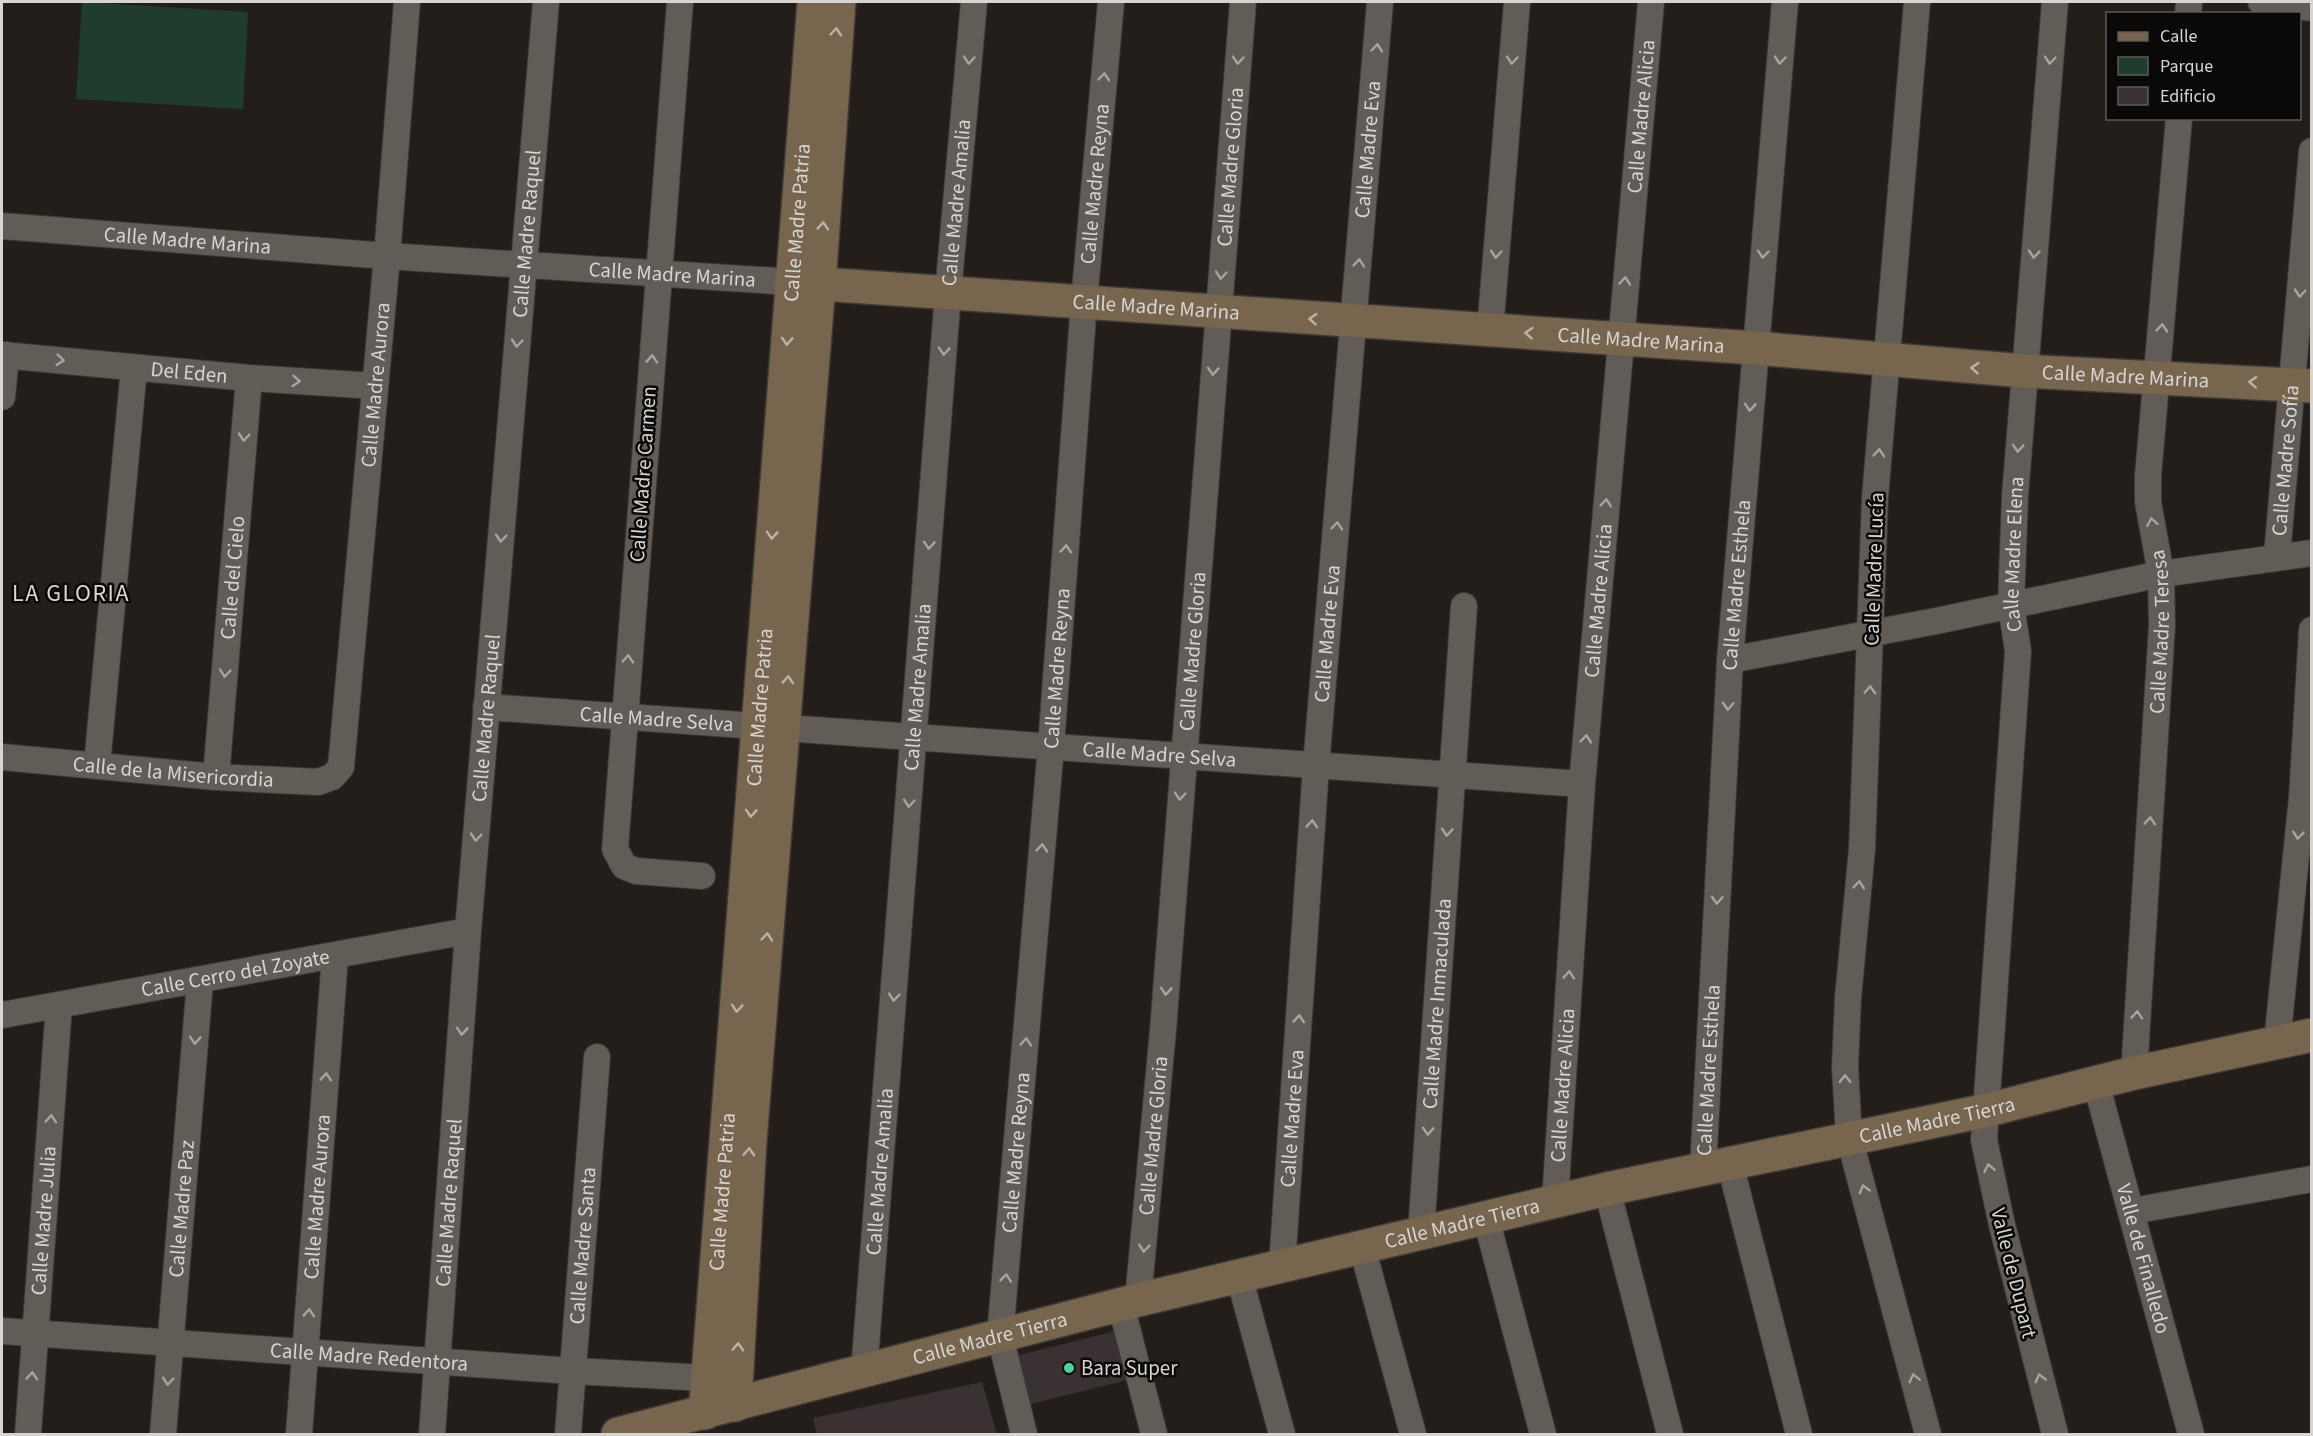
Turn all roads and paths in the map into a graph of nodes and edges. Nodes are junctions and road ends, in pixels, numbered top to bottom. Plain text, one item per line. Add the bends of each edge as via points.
1 (407, 2) edge
2 (546, 2) edge
3 (680, 2) edge
4 (814, 2) edge
5 (839, 2) edge
6 (974, 2) edge
7 (1111, 2) edge
8 (1243, 2) edge
9 (1380, 2) edge
10 (1517, 2) edge
11 (1651, 2) edge
12 (1785, 2) edge
13 (1917, 2) edge
14 (2055, 2) edge
15 (2261, 2) edge
16 (2312, 8) edge
17 (2179, 120) edge
18 (2312, 150) edge
19 (2, 226) edge
20 (387, 256) junction
21 (524, 264) junction
22 (658, 274) junction
23 (805, 284) junction
24 (948, 292) junction
25 (1084, 302) junction
26 (1218, 313) junction
27 (1354, 322) junction
28 (1490, 331) junction
29 (1620, 339) junction
30 (1755, 348) junction
31 (4, 355) edge
32 (1887, 361) junction
33 (134, 368) junction
34 (2024, 371) junction
35 (249, 378) junction
36 (2158, 378) junction
37 (2302, 385) edge
38 (375, 386) junction
39 (2, 397) edge
40 (2312, 553) edge
41 (2277, 556) junction
42 (2162, 574) junction
43 (2011, 605) junction
44 (1464, 606) dead end
45 (2312, 630) edge
46 (1872, 634) junction
47 (1731, 660) junction
48 (486, 707) junction
49 (624, 717) junction
50 (771, 727) junction
51 (914, 737) junction
52 (1051, 746) junction
53 (1184, 755) junction
54 (2, 757) edge
55 (97, 765) junction
56 (1316, 766) junction
57 (340, 767) joint
58 (1450, 774) junction
59 (216, 777) junction
60 (1582, 784) junction
61 (702, 876) dead end
62 (468, 931) junction
63 (335, 957) junction
64 (200, 981) junction
65 (59, 1005) junction
66 (2, 1015) edge
67 (2312, 1035) edge
68 (2277, 1042) junction
69 (597, 1057) dead end
70 (2134, 1074) junction
71 (2096, 1083) junction
72 (1988, 1110) junction
73 (1849, 1137) junction
74 (1717, 1166) junction
75 (2312, 1179) edge
76 (1607, 1190) junction
77 (1555, 1202) junction
78 (2132, 1211) junction
79 (1486, 1218) junction
80 (1421, 1233) junction
81 (1362, 1247) junction
82 (1282, 1266) junction
83 (1239, 1276) junction
84 (1130, 1302) junction
85 (2, 1331) edge
86 (35, 1334) junction
87 (1000, 1336) junction
88 (171, 1344) junction
89 (306, 1353) junction
90 (438, 1362) junction
91 (573, 1371) junction
92 (864, 1372) junction
93 (721, 1394) junction
94 (28, 1434) edge
95 (164, 1434) edge
96 (299, 1434) edge
97 (432, 1434) edge
98 (568, 1434) edge
99 (618, 1434) edge
100 (1024, 1434) edge
101 (1154, 1434) edge
102 (1282, 1434) edge
103 (1413, 1434) edge
104 (1542, 1434) edge
105 (1670, 1434) edge
106 (1799, 1434) edge
107 (1928, 1434) edge
108 (2055, 1434) edge
109 (2191, 1434) edge

1 - 20 street, Calle Madre Aurora
2 - 21 street, Calle Madre Raquel
3 - 22 street, Calle Madre Carmen
4 - 23 street, Calle Madre Patria
23 -> 5 street, Calle Madre Patria
6 -> 24 street, Calle Madre Amalia
25 -> 7 street, Calle Madre Reyna
8 -> 26 street, Calle Madre Gloria
27 -> 9 street, Calle Madre Eva
10 -> 28 street
29 -> 11 street, Calle Madre Alicia
12 -> 30 street, Calle Madre Esthela
13 - 32 street, Calle Madre Lucía
14 -> 34 street, Calle Madre Elena
15 - 16 street
36 -> 17 street, Calle Madre Teresa
18 -> 37 street, Calle Madre Sofía
19 - 20 street, Calle Madre Marina
20 - 21 street, Calle Madre Marina
20 - 38 street, Calle Madre Aurora
21 - 22 street, Calle Madre Marina
21 -> 48 street, Calle Madre Raquel
22 - 23 street, Calle Madre Marina
49 -> 22 street, Calle Madre Carmen
23 - 24 street, Calle Madre Marina
23 - 50 street, Calle Madre Patria
24 - 25 street, Calle Madre Marina
24 -> 51 street, Calle Madre Amalia
25 - 26 street, Calle Madre Marina
52 -> 25 street, Calle Madre Reyna
27 -> 26 street, Calle Madre Marina
26 -> 53 street, Calle Madre Gloria
27 - 28 street, Calle Madre Marina
56 -> 27 street, Calle Madre Eva
29 -> 28 street, Calle Madre Marina
29 - 30 street, Calle Madre Marina
60 -> 29 street, Calle Madre Alicia
30 - 32 street, Calle Madre Marina
30 -> 47 street, Calle Madre Esthela
31 -> 33 street, Del Eden
31 - 39 street
34 -> 32 street, Calle Madre Marina
46 -> 32 street, Calle Madre Lucía via 1875,498
33 - 35 street, Del Eden
33 - 55 street
34 - 36 street, Calle Madre Marina
34 -> 43 street, Calle Madre Elena
35 -> 38 street, Del Eden
35 -> 59 street, Calle del Cielo
37 -> 36 street, Calle Madre Marina
42 -> 36 street, Calle Madre Teresa via 2148,502
37 - 41 street, Calle Madre Sofía
38 - 57 street, Calle Madre Aurora
40 - 41 street
41 - 42 street
42 - 43 street
70 -> 42 street, Calle Madre Teresa via 2158,711
43 - 46 street
43 - 72 street, Calle Madre Elena via 2018,651
44 - 58 street, Calle Madre Inmaculada
45 -> 68 street via 2302,798
46 - 47 street
73 -> 46 street, Calle Madre Lucía via 1845,1067 1848,998 1862,849
47 -> 74 street, Calle Madre Esthela
48 - 49 street, Calle Madre Selva
48 -> 62 street, Calle Madre Raquel
49 - 50 street, Calle Madre Selva
49 - 61 street, Calle Madre Carmen via 618,858 636,871
50 - 51 street, Calle Madre Selva
50 - 93 street, Calle Madre Patria via 750,1141
51 - 52 street, Calle Madre Selva
51 -> 92 street, Calle Madre Amalia
52 - 53 street, Calle Madre Selva
87 -> 52 street, Calle Madre Reyna
53 - 56 street, Calle Madre Selva
53 -> 84 street, Calle Madre Gloria via 1163,1030
54 - 55 street, Calle de la Misericordia
55 - 59 street, Calle de la Misericordia
56 - 58 street, Calle Madre Selva
82 -> 56 street, Calle Madre Eva
57 - 59 street, Calle de la Misericordia via 332,777 318,782
58 - 60 street, Calle Madre Selva
58 -> 80 street, Calle Madre Inmaculada
77 -> 60 street, Calle Madre Alicia
62 - 63 street, Calle Cerro del Zoyate
62 -> 90 street, Calle Madre Raquel
63 - 64 street, Calle Cerro del Zoyate
89 -> 63 street, Calle Madre Aurora
64 - 65 street, Calle Cerro del Zoyate
64 -> 88 street, Calle Madre Paz
65 - 66 street, Calle Cerro del Zoyate
86 -> 65 street, Calle Madre Julia
67 - 68 street, Calle Madre Tierra
68 - 70 street, Calle Madre Tierra
69 - 91 street, Calle Madre Santa
70 - 71 street, Calle Madre Tierra
71 - 72 street, Calle Madre Tierra
71 - 78 street, Valle de Finalledo
72 - 73 street, Calle Madre Tierra
108 -> 72 street, Valle de Dupart via 1990,1170 1984,1140
73 - 74 street, Calle Madre Tierra
107 -> 73 street, Calle Madre Lucía
74 - 76 street, Calle Madre Tierra
74 - 106 street, Calle Madre Esthela
75 - 78 street
76 - 77 street, Calle Madre Tierra
76 - 105 street
77 - 79 street, Calle Madre Tierra
78 - 109 street, Valle de Finalledo
79 - 80 street, Calle Madre Tierra
79 - 104 street
80 - 81 street, Calle Madre Tierra
81 - 82 street, Calle Madre Tierra
81 - 103 street
82 - 83 street, Calle Madre Tierra
83 - 84 street, Calle Madre Tierra
83 - 102 street
84 - 87 street, Calle Madre Tierra
84 - 101 street, Calle Madre Gloria
85 - 86 street, Calle Madre Redentora
86 - 88 street, Calle Madre Redentora
94 -> 86 street, Calle Madre Julia
87 - 92 street, Calle Madre Tierra
87 - 100 street, Calle Madre Reyna
88 - 89 street, Calle Madre Redentora
88 -> 95 street, Calle Madre Paz
89 - 90 street, Calle Madre Redentora
89 - 96 street, Calle Madre Aurora
90 - 91 street, Calle Madre Redentora
90 - 97 street, Calle Madre Raquel
91 - 93 street, Calle Madre Redentora
91 - 98 street, Calle Madre Santa
92 - 93 street, Calle Madre Tierra
93 - 99 street, Calle Madre Tierra

